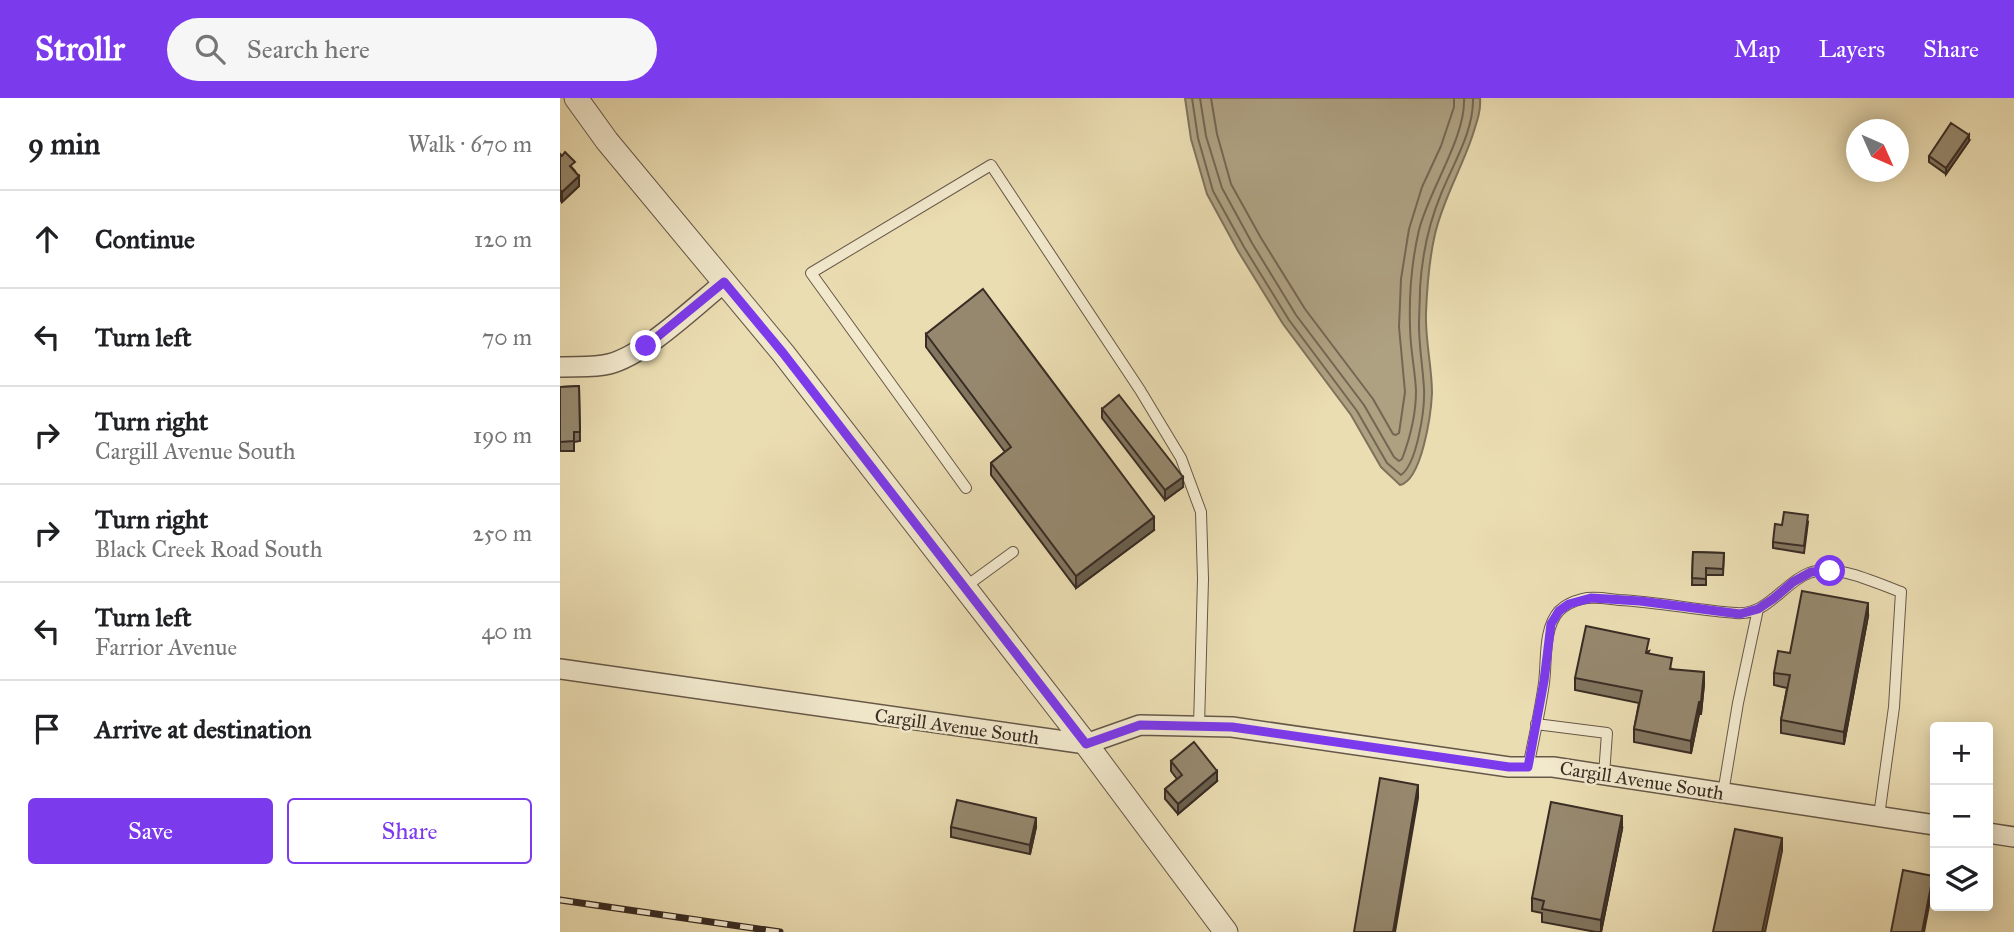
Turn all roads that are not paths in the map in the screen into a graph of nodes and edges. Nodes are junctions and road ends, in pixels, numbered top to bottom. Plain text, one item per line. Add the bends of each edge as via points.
1 (576, 98) edge
2 (724, 282) junction
3 (560, 366) edge
4 (966, 488) dead end
5 (1013, 552) dead end
6 (965, 588) junction
7 (1758, 609) junction
8 (560, 669) edge
9 (1536, 724) junction
10 (1199, 726) junction
11 (1086, 744) junction
12 (1528, 767) junction
13 (1604, 775) junction
14 (1723, 793) junction
15 (1879, 816) junction
16 (1930, 824) edge
17 (1993, 834) edge
18 (2014, 837) edge
19 (1226, 932) edge

1 - 2 street
2 - 3 street via 626,358 609,364
2 - 6 street
4 - 10 lane via 811,273 991,164 1140,390 1181,458 1201,512
5 - 6 lane
6 - 11 street
7 - 9 lane via 1740,614 1591,598 1569,604 1551,624
7 - 14 lane
7 - 15 lane via 1811,572 1847,573 1901,592 1894,707
8 - 11 street, Cargill Avenue South
9 - 12 lane
9 - 13 lane via 1607,733
10 - 11 street, Cargill Avenue South via 1140,725
10 - 12 street, Cargill Avenue South via 1270,731
11 - 19 street
12 - 13 street, Cargill Avenue South
13 - 14 street, Cargill Avenue South
14 - 15 street, Cargill Avenue South
15 - 16 street, Cargill Avenue South
17 - 18 street

